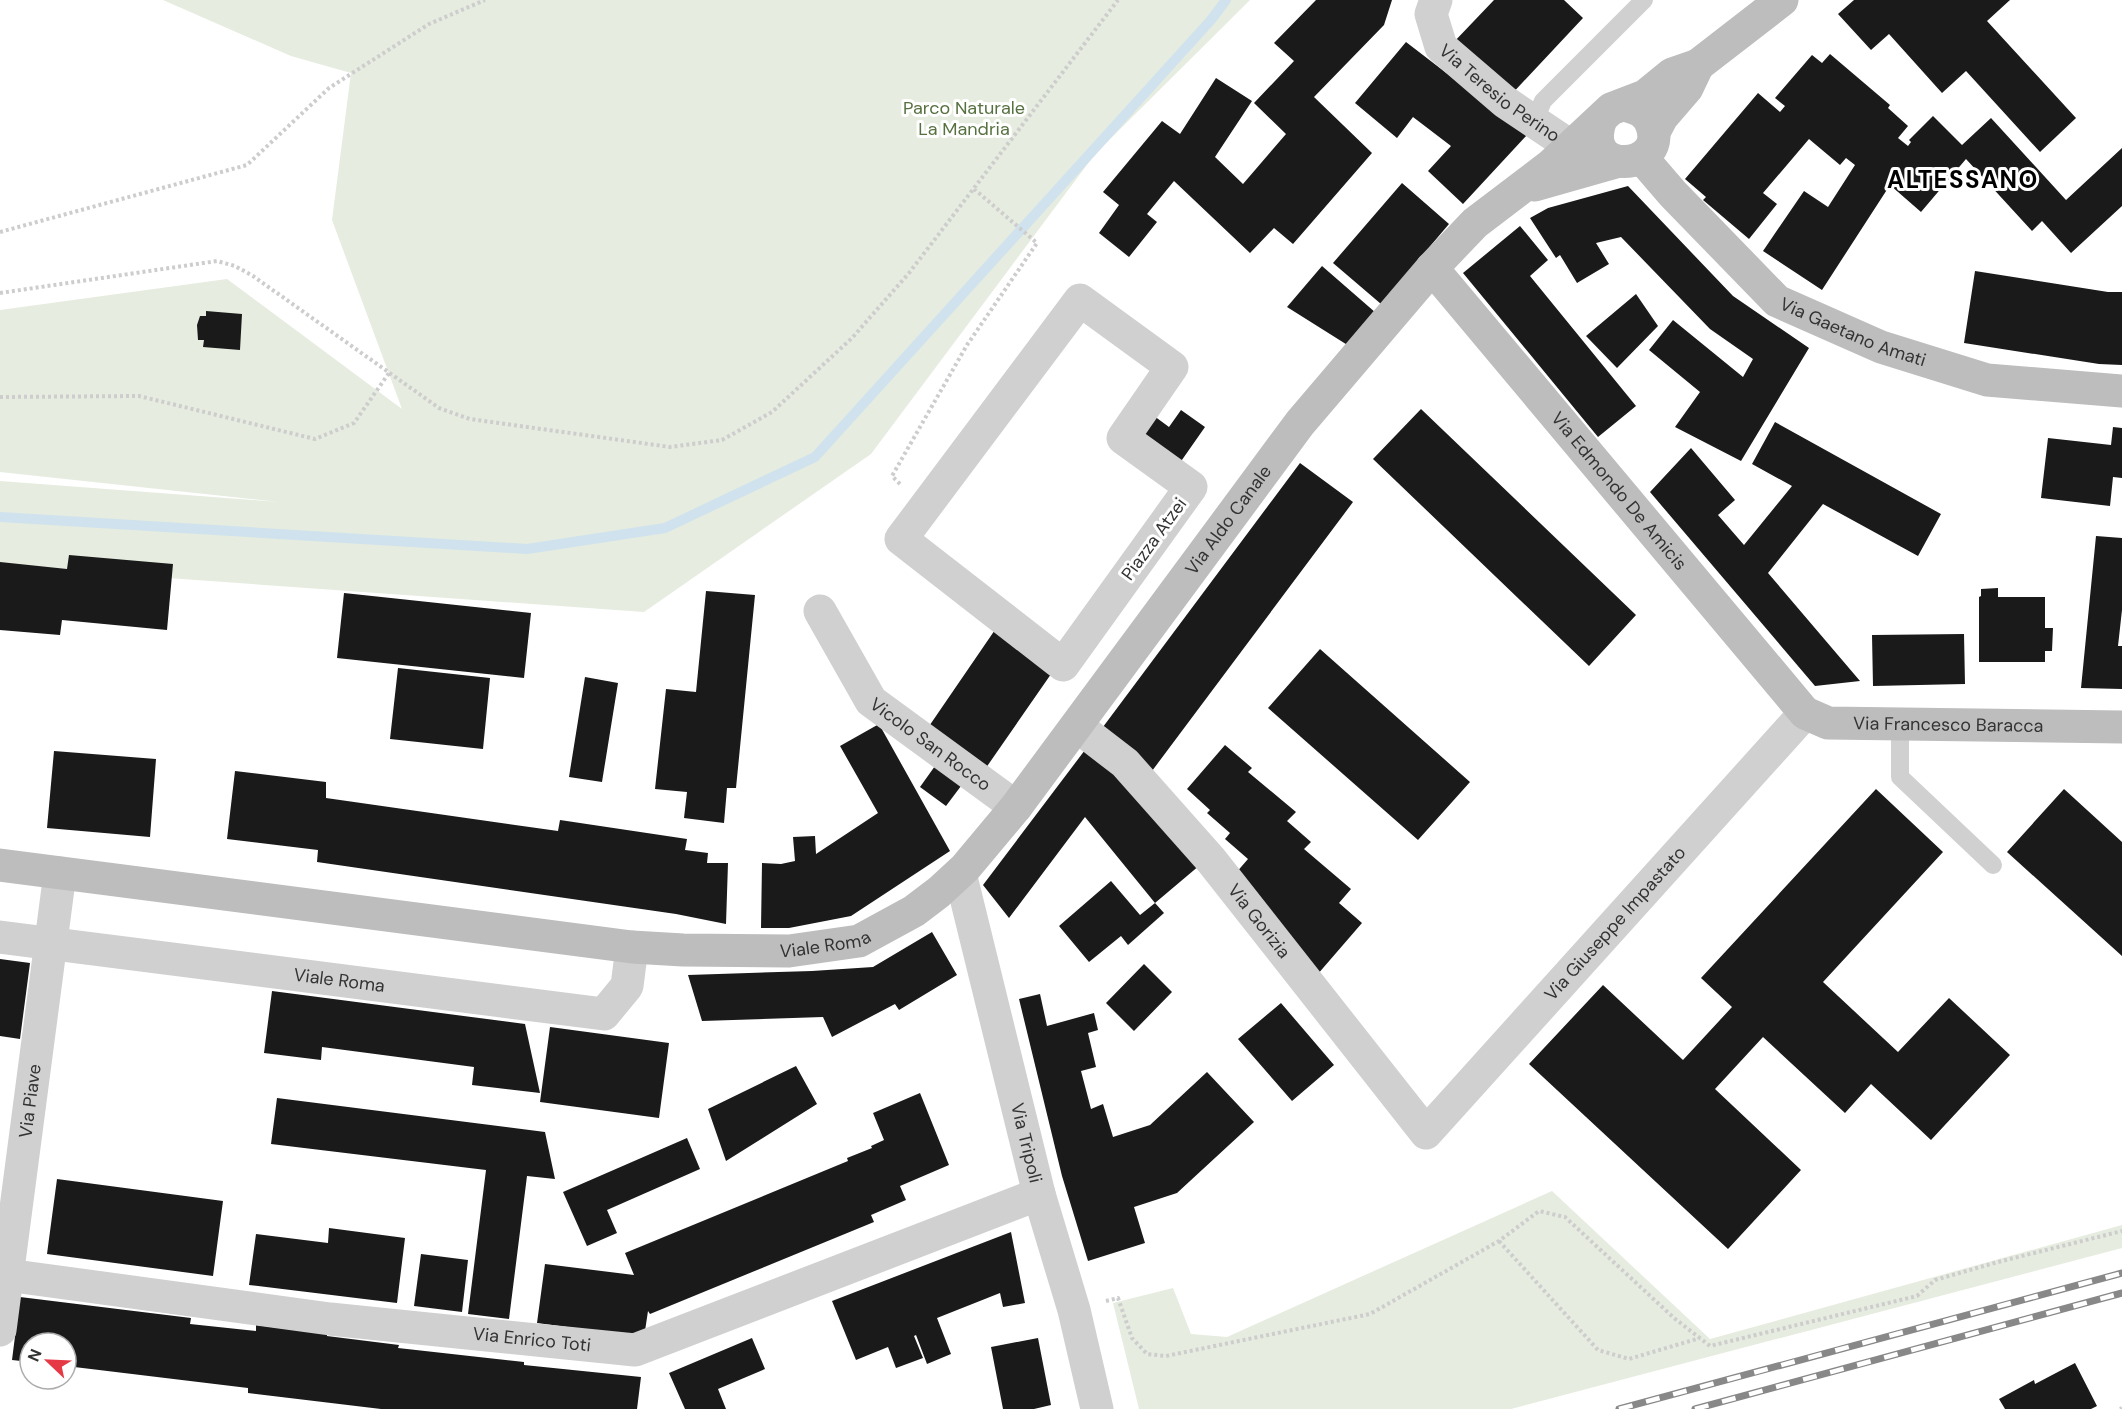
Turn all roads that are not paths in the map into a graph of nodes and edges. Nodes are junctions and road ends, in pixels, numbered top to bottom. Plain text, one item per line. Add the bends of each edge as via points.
1 (1436, 0) edge
2 (1644, 0) edge
3 (1782, 0) edge
4 (1698, 65) junction
5 (1612, 112) junction
6 (1534, 122) junction
7 (1572, 147) junction
8 (1638, 150) junction
9 (1522, 188) junction
10 (1432, 268) junction
11 (2122, 391) edge
12 (925, 506) joint
13 (820, 611) dead end
14 (1805, 713) junction
15 (1900, 725) junction
16 (1077, 726) junction
17 (2113, 731) edge
18 (1016, 807) junction
19 (0, 865) edge
20 (1993, 866) dead end
21 (60, 873) junction
22 (960, 873) junction
23 (0, 937) edge
24 (51, 943) junction
25 (632, 948) junction
26 (1426, 1133) joint
27 (1039, 1194) junction
28 (4, 1275) edge
29 (0, 1330) edge
30 (1097, 1409) edge

1 - 6 street, Via Teresio Perino via 1431,15 1441,47
2 - 6 lane via 1543,101
3 - 4 street
4 - 5 street, Via Aldo Canale via 1672,74 1645,96
4 - 8 street via 1687,88
5 - 7 street, Via Aldo Canale
5 - 8 street via 1638,108 1649,118
5 - 8 street via 1597,131 1598,144 1605,155
6 - 7 street, Via Teresio Perino
7 - 9 street, Via Aldo Canale
8 - 9 street, Via Aldo Canale
8 - 11 street, Via Gaetano Amati via 1673,194 1777,301 1881,347 1987,380
9 - 10 street, Via Aldo Canale via 1475,223
10 - 14 street, Via Edmondo De Amicis
10 - 16 street, Via Aldo Canale via 1300,423
12 - 12 street, Piazza Atzei via 901,539 1063,665 1191,487 1123,438 1172,368 1080,300
13 - 18 street, Vicolo San Rocco via 871,701
14 - 15 street, Via Francesco Baracca via 1828,723
14 - 26 street, Via Giuseppe Impastato
15 - 17 street, Via Francesco Baracca
15 - 20 lane via 1900,777
16 - 18 street, Via Aldo Canale
16 - 26 street, Via Gorizia via 1125,763 1211,860
18 - 22 street, Via Aldo Canale
19 - 21 street, Viale Roma
21 - 24 street, Via Piave
21 - 25 street, Viale Roma
22 - 25 street, Viale Roma via 914,911 859,941 789,951
22 - 27 street, Via Tripoli
23 - 24 street, Viale Roma
24 - 25 street, Viale Roma via 604,1014 627,986
24 - 28 street, Via Piave
27 - 28 street, Via Enrico Toti via 635,1350 330,1319
27 - 30 street, Via Tripoli via 1074,1310
28 - 29 street, Via Piave

